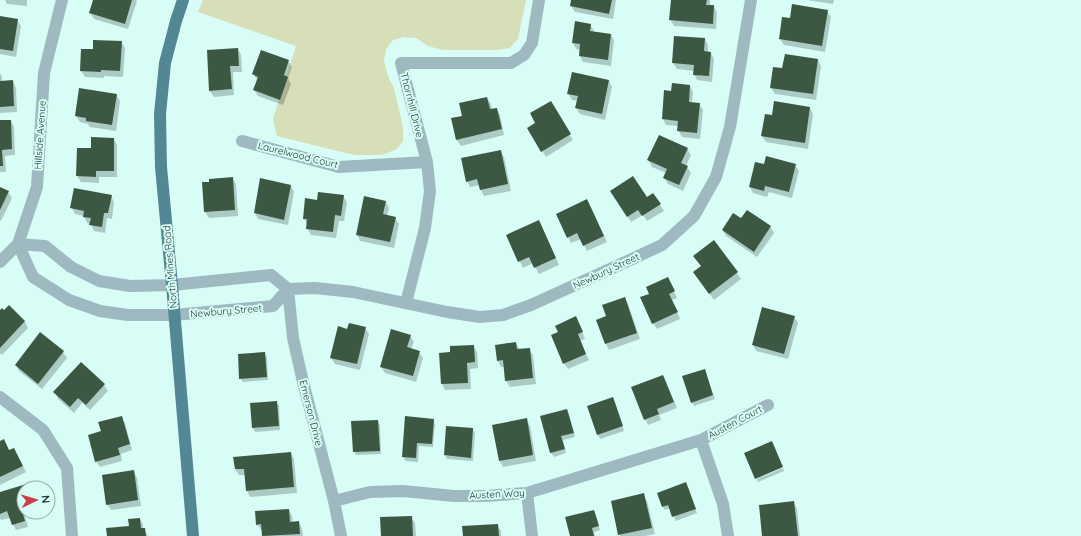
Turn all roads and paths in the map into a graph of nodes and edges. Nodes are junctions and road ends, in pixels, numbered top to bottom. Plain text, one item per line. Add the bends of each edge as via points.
1 (62, 0) edge
2 (183, 0) edge
3 (540, 0) edge
4 (751, 0) edge
5 (242, 141) dead end
6 (427, 162) junction
7 (18, 244) junction
8 (0, 262) edge
9 (172, 285) junction
10 (288, 290) junction
11 (406, 303) junction
12 (174, 316) junction
13 (1, 398) edge
14 (768, 405) dead end
15 (701, 440) junction
16 (527, 493) junction
17 (334, 501) junction
18 (72, 536) edge
19 (193, 536) edge
20 (341, 536) edge
21 (532, 536) edge
22 (728, 536) edge

1 - 7 street, Hillside Avenue via 44,73 37,187
2 - 9 main road, North Mines Road via 165,63 160,114 160,167
3 - 6 street, Thornhill Drive via 532,43 524,55 511,63 401,63
4 - 11 street, Newbury Street via 730,127 716,177 694,216 662,245 531,305 503,315 480,317
5 - 6 street, Laurelwood Court via 339,167
6 - 11 street, Thornhill Drive via 430,191 425,228
7 - 8 street, Hillside Avenue
7 - 9 street via 45,246 71,267 99,280 130,286
7 - 12 street, Newbury Street via 33,277 69,300 100,311 128,315
9 - 10 street via 271,275
9 - 12 main road, North Mines Road
10 - 11 street, Newbury Street via 315,288 353,292
10 - 12 street, Newbury Street via 273,306
10 - 17 street, Emerson Drive via 293,338
12 - 19 main road, North Mines Road
13 - 18 street via 43,430 66,468
14 - 15 street, Austen Court
15 - 16 street, Austen Way
15 - 22 street via 723,504
16 - 17 street, Austen Way via 454,496 403,491 370,492
16 - 21 street
17 - 20 street, Emerson Drive

